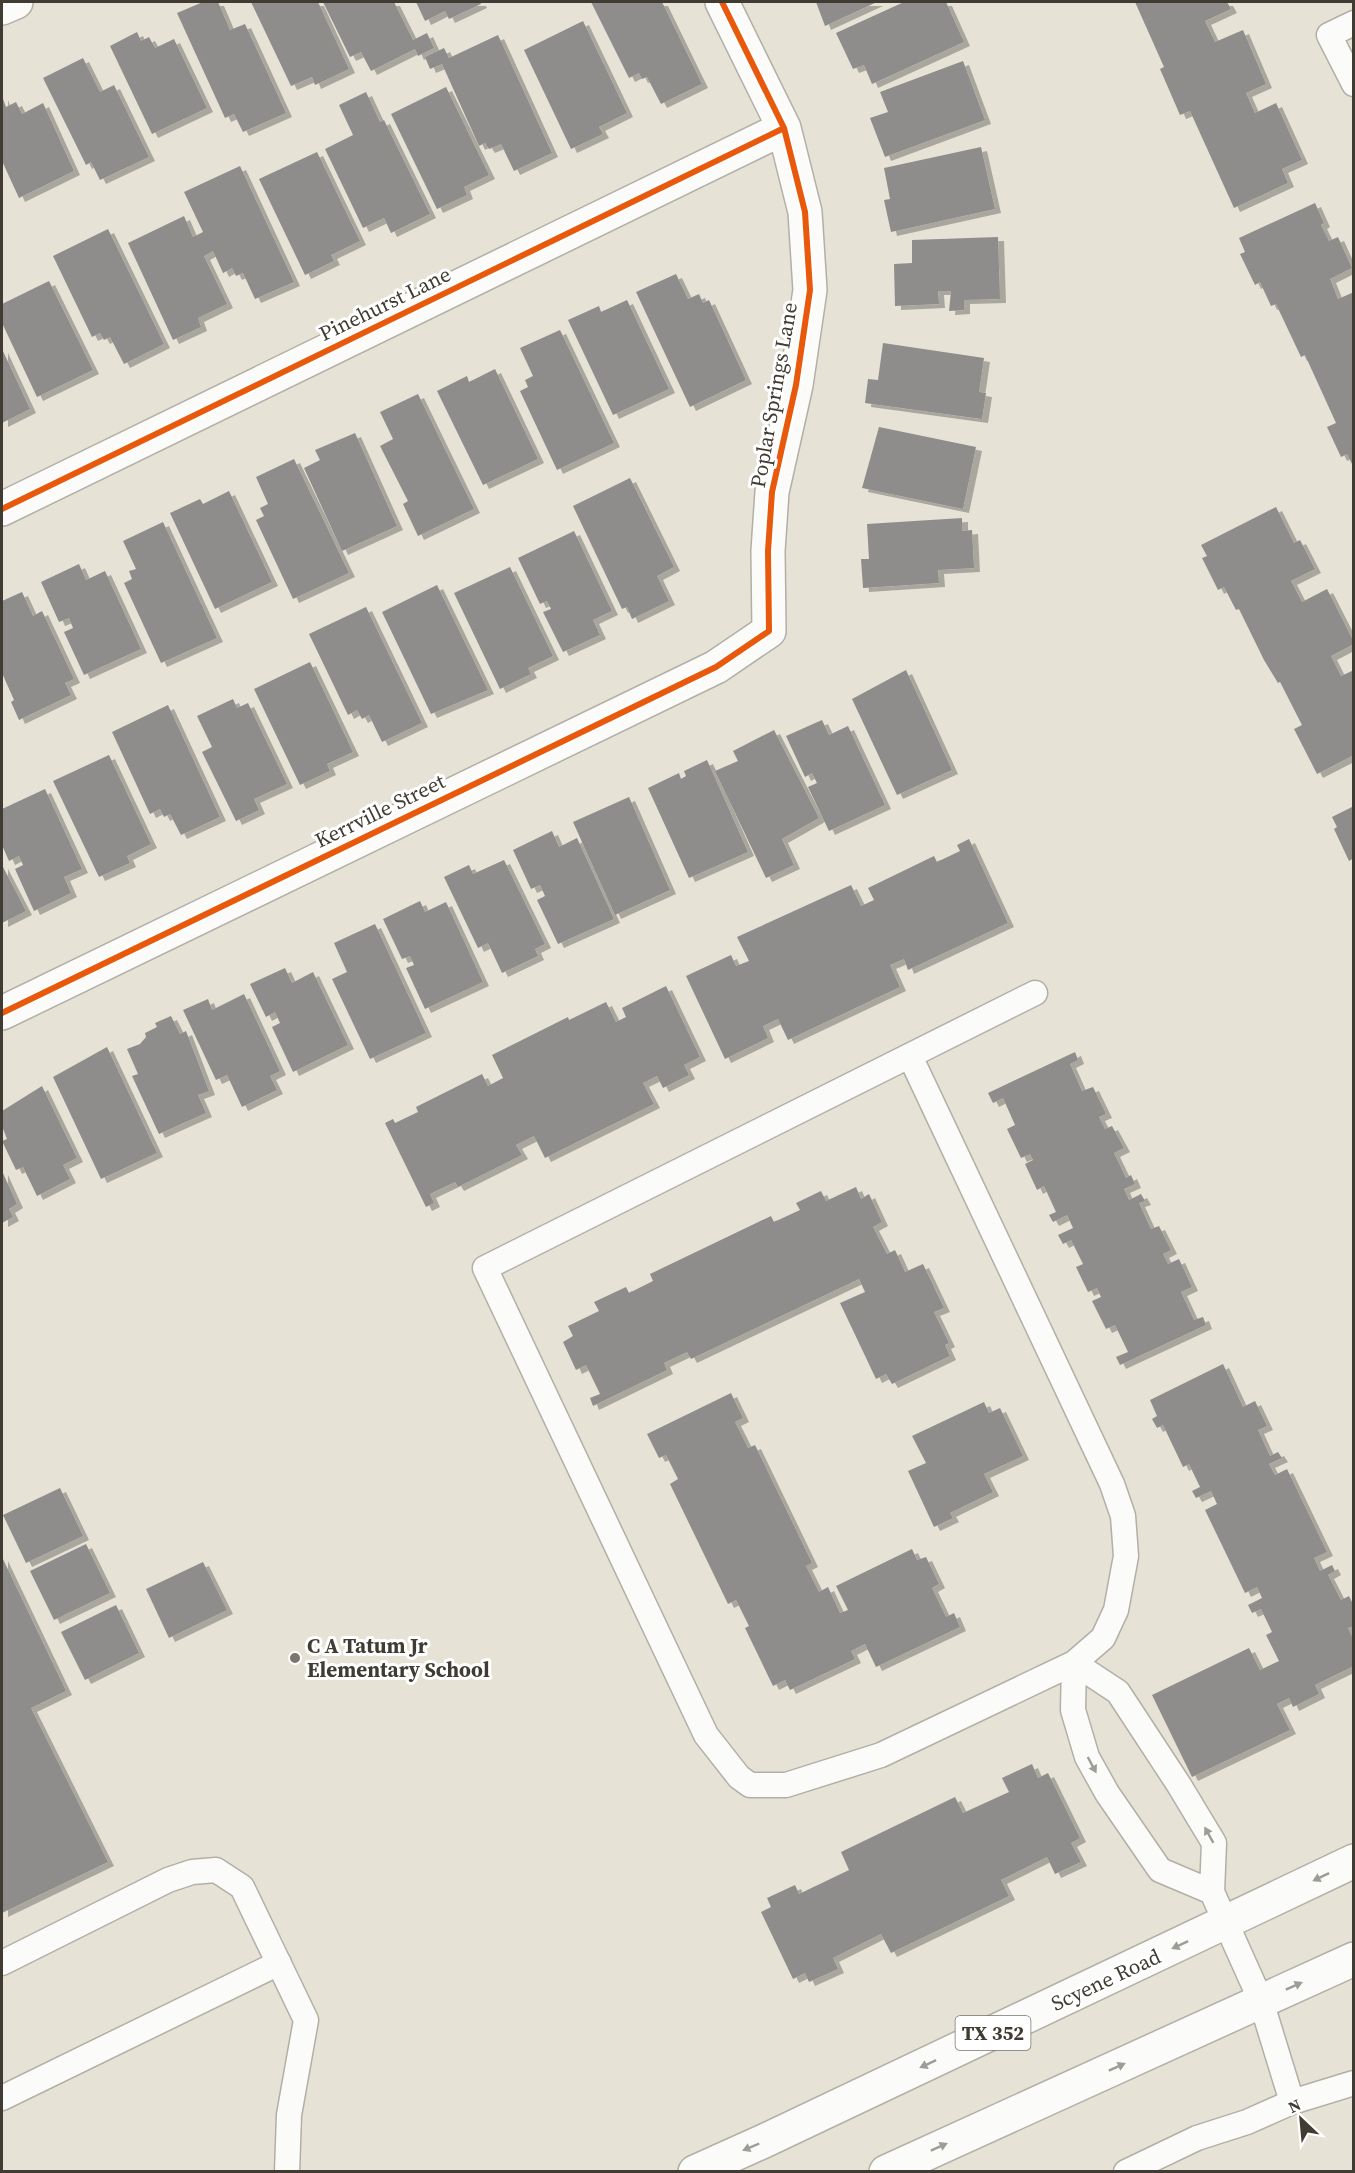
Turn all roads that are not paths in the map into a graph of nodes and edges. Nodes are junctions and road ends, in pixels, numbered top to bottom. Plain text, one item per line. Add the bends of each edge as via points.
1 (16, 2) edge
2 (722, 2) edge
3 (2, 8) edge
4 (1353, 23) edge
5 (1353, 84) edge
6 (784, 128) junction
7 (2, 509) edge
8 (769, 631) joint
9 (1035, 993) dead end
10 (2, 1013) edge
11 (910, 1056) junction
12 (1074, 1663) junction
13 (1353, 1861) edge
14 (1212, 1892) junction
15 (1227, 1923) junction
16 (1353, 1959) edge
17 (2, 1963) edge
18 (279, 1963) junction
19 (1262, 2001) junction
20 (1353, 2083) edge
21 (2, 2098) edge
22 (1292, 2102) junction
23 (287, 2172) edge
24 (694, 2172) edge
25 (886, 2172) edge
26 (1126, 2172) edge

1 - 3 street
2 - 6 street, Poplar Springs Lane
4 - 5 lane via 1329,35
6 - 7 street, Pinehurst Lane
6 - 8 street, Poplar Springs Lane via 805,212 810,290 796,385 772,492
8 - 10 street, Kerrville Street via 716,667
9 - 11 lane
11 - 12 lane via 1112,1484 1123,1516 1126,1556 1116,1610 1103,1638
11 - 12 lane via 485,1268 706,1735 750,1785 786,1785 881,1755
14 -> 12 lane via 1214,1843 1118,1692
12 -> 14 lane via 1073,1710 1087,1757 1107,1793 1160,1870
13 -> 15 street, Scyene Road / TX 352
14 - 15 lane
15 - 19 lane
15 -> 24 street, Scyene Road / TX 352
19 -> 16 street
17 - 18 lane via 168,1880 216,1870 242,1887
18 - 21 lane
18 - 23 lane via 306,2020 289,2115
19 - 22 lane
25 -> 19 street
20 - 22 lane
22 - 26 lane via 1197,2138

